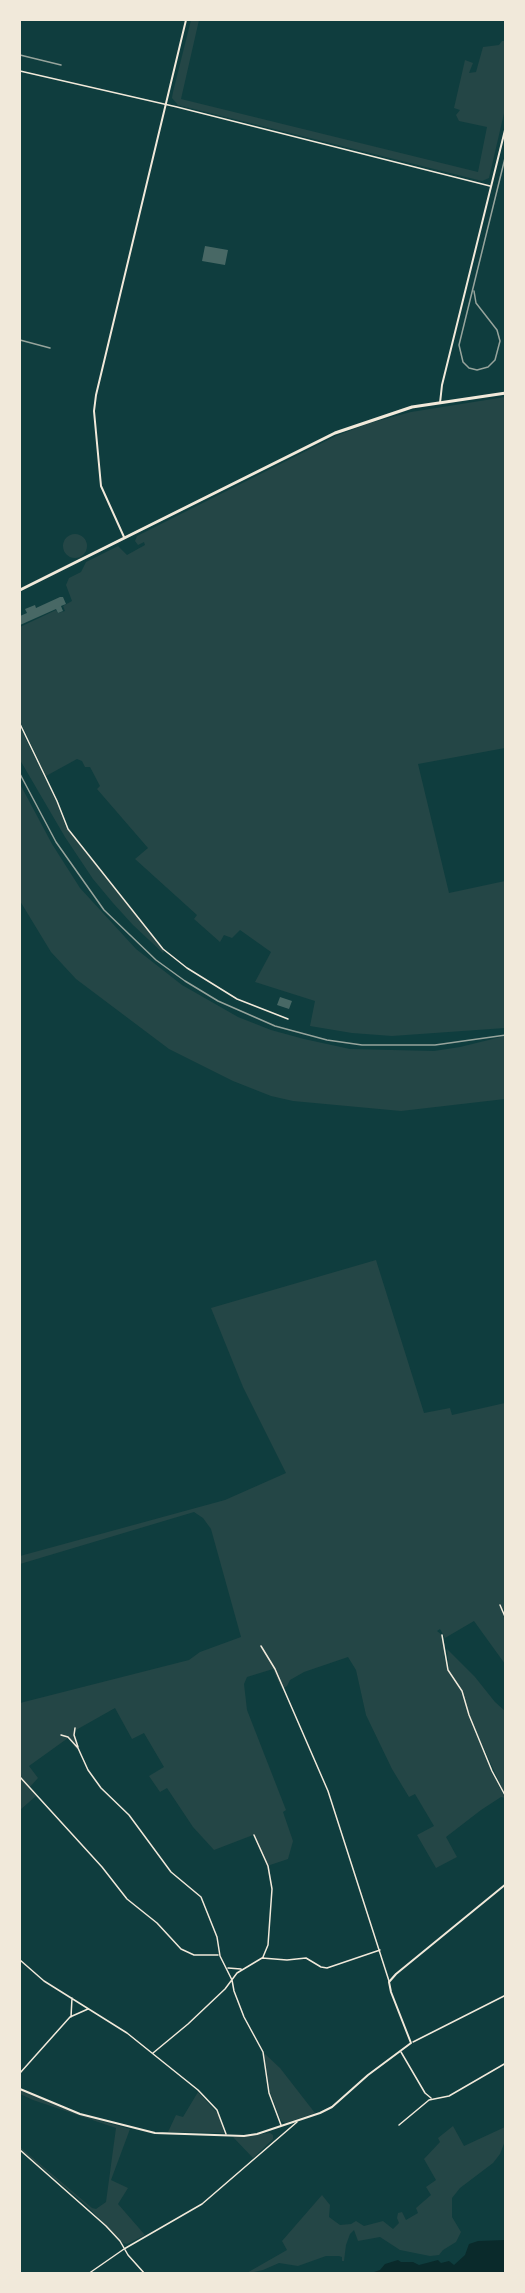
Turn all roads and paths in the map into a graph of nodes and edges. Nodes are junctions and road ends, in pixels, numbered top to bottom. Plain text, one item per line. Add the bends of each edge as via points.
1 (186, 20) edge
2 (20, 71) edge
3 (166, 105) junction
4 (506, 126) edge
5 (491, 186) junction
6 (506, 393) edge
7 (440, 403) junction
8 (124, 538) junction
9 (20, 590) edge
10 (20, 724) edge
11 (288, 1019) dead end
12 (500, 1605) dead end
13 (506, 1619) edge
14 (442, 1635) dead end
15 (261, 1646) dead end
16 (75, 1728) dead end
17 (61, 1735) dead end
18 (78, 1748) junction
19 (20, 1777) edge
20 (506, 1797) edge
21 (254, 1835) dead end
22 (506, 1884) edge
23 (380, 1950) junction
24 (220, 1956) junction
25 (262, 1958) junction
26 (20, 1960) edge
27 (227, 1967) junction
28 (242, 1969) junction
29 (232, 1980) junction
30 (389, 1982) junction
31 (506, 1995) edge
32 (72, 1997) junction
33 (89, 2009) junction
34 (70, 2018) junction
35 (411, 2043) junction
36 (400, 2052) junction
37 (153, 2053) junction
38 (506, 2063) edge
39 (20, 2073) edge
40 (20, 2089) edge
41 (425, 2093) junction
42 (435, 2099) junction
43 (427, 2102) junction
44 (300, 2119) junction
45 (399, 2125) dead end
46 (281, 2126) junction
47 (226, 2136) junction
48 (20, 2150) edge
49 (124, 2248) junction
50 (88, 2274) edge
51 (145, 2274) edge

1 - 3 street
2 - 3 street
3 - 5 street
3 - 8 street via 95,403 101,486
4 - 5 street
5 - 7 street
6 - 7 main road
7 - 8 main road via 412,407 335,433
8 - 9 main road
10 - 11 street via 69,829 163,949 237,999
12 - 13 street
14 - 20 street via 448,1670 462,1691
15 - 23 street via 275,1669 327,1791
16 - 18 street
17 - 18 street
18 - 24 street via 108,1797 129,1815 171,1872 201,1896
19 - 24 street via 127,1899 181,1949 194,1955
21 - 25 street via 268,1866 272,1889 268,1945
22 - 30 street
23 - 25 street via 327,1968 306,1958
23 - 30 street
24 - 27 street
25 - 28 street
26 - 32 street via 44,1981
27 - 28 street
27 - 29 street
28 - 29 street
29 - 37 street
29 - 46 street via 244,2017 263,2052
30 - 35 street
31 - 35 street
32 - 33 street
32 - 34 street
33 - 34 street
33 - 37 street
34 - 39 street
35 - 36 street
36 - 41 street
36 - 44 street via 332,2107
37 - 47 street via 210,2102 220,2114
38 - 42 street via 449,2096
40 - 47 street via 80,2114 148,2132
41 - 42 street
41 - 43 street
42 - 43 street
43 - 45 street
44 - 46 street
44 - 49 street via 202,2204
46 - 47 street via 257,2134
48 - 49 street via 106,2226
49 - 50 street
49 - 51 street

